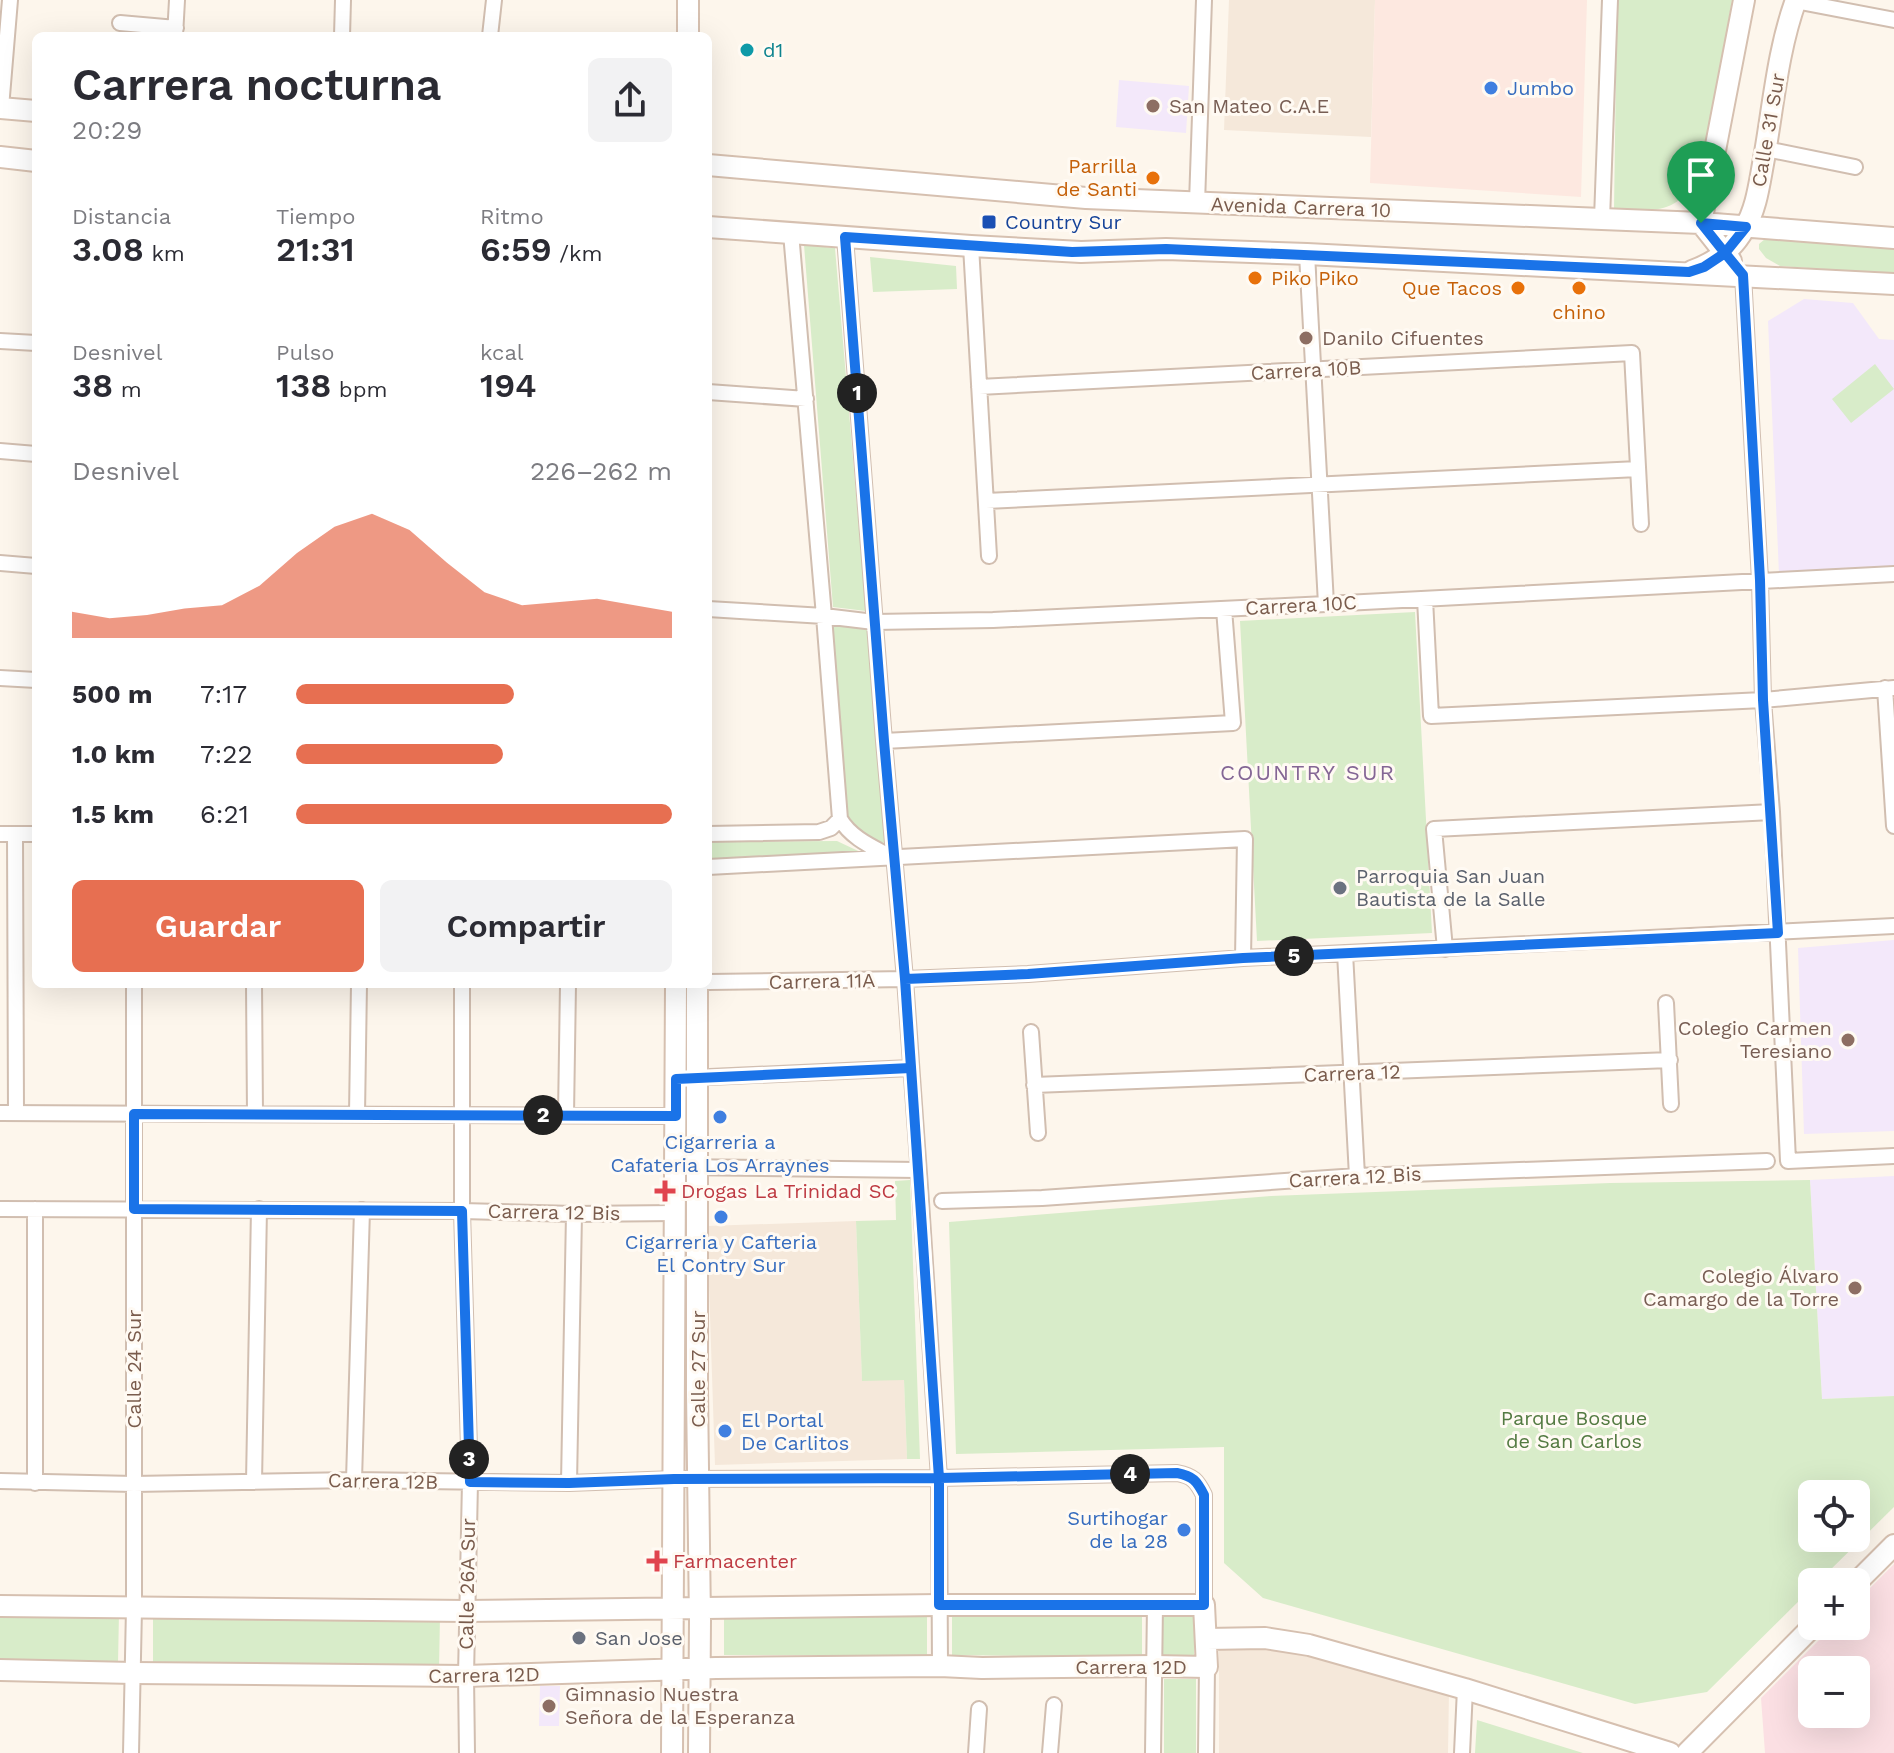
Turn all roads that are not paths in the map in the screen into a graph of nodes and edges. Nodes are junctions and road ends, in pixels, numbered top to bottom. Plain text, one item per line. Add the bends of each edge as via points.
1 (177, 0) edge
2 (343, 0) edge
3 (494, 0) edge
4 (688, 0) edge
5 (1204, 0) edge
6 (1610, 0) edge
7 (1744, 0) edge
8 (1796, 0) edge
9 (7, 1) edge
10 (1894, 20) edge
11 (120, 23) dead end
12 (175, 32) edge
13 (342, 32) edge
14 (490, 32) edge
15 (688, 32) edge
16 (0, 108) edge
17 (32, 111) edge
18 (1766, 149) junction
19 (0, 157) edge
20 (32, 161) edge
21 (712, 165) edge
22 (1855, 167) dead end
23 (1197, 203) junction
24 (1602, 219) junction
25 (1701, 223) junction
26 (712, 227) edge
27 (1746, 227) junction
28 (791, 233) junction
29 (845, 237) junction
30 (1894, 238) edge
31 (971, 246) junction
32 (1725, 253) junction
33 (1307, 254) junction
34 (1689, 272) junction
35 (1743, 275) junction
36 (1894, 284) edge
37 (0, 341) edge
38 (32, 343) edge
39 (1314, 370) junction
40 (979, 387) junction
41 (712, 392) edge
42 (806, 399) junction
43 (0, 451) edge
44 (32, 454) edge
45 (1638, 469) junction
46 (1320, 485) junction
47 (986, 501) junction
48 (1641, 524) dead end
49 (989, 556) dead end
50 (0, 563) edge
51 (32, 566) edge
52 (1894, 574) edge
53 (1760, 580) junction
54 (1425, 599) junction
55 (1326, 604) junction
56 (712, 609) edge
57 (1224, 609) junction
58 (824, 616) junction
59 (874, 622) junction
60 (0, 678) edge
61 (32, 680) edge
62 (1890, 688) edge
63 (1763, 700) junction
64 (884, 741) junction
65 (1772, 812) junction
66 (840, 819) junction
67 (1894, 826) edge
68 (8, 834) edge
69 (32, 834) edge
70 (712, 834) edge
71 (893, 858) junction
72 (712, 867) edge
73 (1894, 926) edge
74 (1778, 933) junction
75 (1445, 949) junction
76 (1345, 953) junction
77 (1243, 958) junction
78 (905, 979) junction
79 (712, 982) edge
80 (134, 988) edge
81 (254, 988) edge
82 (359, 988) edge
83 (462, 988) edge
84 (568, 988) edge
85 (676, 988) edge
86 (697, 988) edge
87 (1666, 1003) dead end
88 (1031, 1032) dead end
89 (1670, 1060) junction
90 (911, 1068) junction
91 (1352, 1073) junction
92 (697, 1078) junction
93 (676, 1079) junction
94 (1034, 1085) junction
95 (1671, 1104) dead end
96 (8, 1113) edge
97 (134, 1114) junction
98 (255, 1114) junction
99 (357, 1114) junction
100 (462, 1115) junction
101 (566, 1115) junction
102 (676, 1116) junction
103 (1038, 1133) dead end
104 (1894, 1156) edge
105 (1767, 1161) dead end
106 (697, 1166) junction
107 (675, 1167) junction
108 (918, 1170) junction
109 (1357, 1176) junction
110 (942, 1201) dead end
111 (0, 1209) edge
112 (35, 1209) junction
113 (134, 1209) junction
114 (259, 1209) junction
115 (362, 1210) junction
116 (462, 1211) junction
117 (675, 1213) junction
118 (574, 1214) junction
119 (939, 1478) junction
120 (674, 1479) junction
121 (698, 1479) junction
122 (354, 1480) junction
123 (0, 1481) edge
124 (254, 1482) junction
125 (470, 1482) junction
126 (35, 1483) junction
127 (569, 1483) junction
128 (134, 1484) junction
129 (1894, 1545) edge
130 (1870, 1569) edge
131 (939, 1605) junction
132 (1155, 1605) junction
133 (1204, 1605) junction
134 (0, 1606) edge
135 (134, 1608) junction
136 (700, 1608) junction
137 (673, 1609) junction
138 (466, 1611) junction
139 (1207, 1639) junction
140 (1799, 1640) edge
141 (940, 1666) junction
142 (1154, 1666) junction
143 (1207, 1667) junction
144 (700, 1668) junction
145 (0, 1670) edge
146 (672, 1670) junction
147 (133, 1673) junction
148 (466, 1676) junction
149 (1465, 1689) junction
150 (1054, 1705) dead end
151 (979, 1709) dead end
152 (131, 1753) edge
153 (467, 1753) edge
154 (672, 1753) edge
155 (699, 1753) edge
156 (976, 1753) edge
157 (1050, 1753) edge
158 (1153, 1753) edge
159 (1206, 1753) edge
160 (1462, 1753) edge
161 (1670, 1753) edge
162 (1687, 1753) edge

1 - 12 street
2 - 13 street
3 - 14 street
4 - 15 main road
5 - 23 street
6 - 24 street
7 - 25 main road
8 - 10 street
8 - 18 main road, Calle 31 Sur
9 - 16 street
11 - 12 street
16 - 17 main road
18 - 22 street
18 - 27 main road, Calle 31 Sur
19 - 20 main road
21 - 23 main road, Avenida Carrera 10
23 - 24 main road, Avenida Carrera 10
24 - 25 main road, Avenida Carrera 10
25 - 27 main road, Avenida Carrera 10
25 - 32 main road
26 - 28 main road
27 - 30 main road, Avenida Carrera 10
27 - 32 main road, Calle 31 Sur
28 - 29 main road
28 - 42 street
29 - 31 main road
29 - 59 street
31 - 33 main road
31 - 40 street
32 - 34 main road, Calle 31 Sur
32 - 35 main road
33 - 34 main road
33 - 39 street
34 - 35 main road
35 - 36 main road
35 - 53 street
37 - 38 street
39 - 40 street, Carrera 10B
39 - 45 street, Carrera 10B via 1632,353
39 - 46 street
40 - 47 street
41 - 42 street
42 - 58 street
43 - 44 street
45 - 46 street
45 - 48 street
46 - 47 street
46 - 55 street
47 - 49 street
50 - 51 street
52 - 53 street, Carrera 10C
53 - 54 street, Carrera 10C
53 - 63 street
54 - 55 street, Carrera 10C
54 - 63 street via 1431,716
55 - 57 street, Carrera 10C
56 - 58 street, Carrera 10C
57 - 59 street, Carrera 10C
57 - 64 street via 1233,723
58 - 59 street, Carrera 10C
58 - 66 street
59 - 64 street
60 - 61 street
62 - 63 street
62 - 67 street
63 - 65 street
64 - 71 street
65 - 74 street
65 - 75 street via 1434,829
66 - 70 street via 819,832
66 - 71 street via 860,840
68 - 69 street
68 - 96 street
71 - 72 street
71 - 77 street via 1245,839
71 - 78 street
73 - 74 street, Carrera 11A
74 - 75 street, Carrera 11A
74 - 104 street via 1788,1161
75 - 76 street, Carrera 11A
76 - 77 street, Carrera 11A
76 - 91 street
77 - 78 street, Carrera 11A
78 - 79 street, Carrera 11A
78 - 90 street
80 - 97 street, Calle 24 Sur
81 - 98 street
82 - 99 street
83 - 100 street, Calle 26A Sur
84 - 101 street
85 - 93 main road, Calle 27 Sur
86 - 92 main road, Calle 27 Sur
87 - 89 street
88 - 94 street
89 - 91 street, Carrera 12
89 - 95 street
90 - 92 street
90 - 108 street
91 - 94 street, Carrera 12
91 - 109 street
92 - 93 street
92 - 106 main road, Calle 27 Sur
93 - 102 main road, Calle 27 Sur
94 - 103 street
96 - 97 street
97 - 98 street
97 - 113 street, Calle 24 Sur
98 - 99 street
99 - 100 street
100 - 101 street
100 - 116 street, Calle 26A Sur
101 - 102 street
102 - 107 main road, Calle 27 Sur
105 - 109 street, Carrera 12 Bis
106 - 107 street
106 - 108 street
106 - 121 main road, Calle 27 Sur
107 - 117 main road, Calle 27 Sur
108 - 119 street
109 - 110 street, Carrera 12 Bis
111 - 112 street, Carrera 12 Bis
112 - 113 street, Carrera 12 Bis
112 - 126 street
113 - 114 street, Carrera 12 Bis
113 - 128 street, Calle 24 Sur
114 - 115 street, Carrera 12 Bis
114 - 124 street
115 - 116 street, Carrera 12 Bis
115 - 122 street
116 - 118 street, Carrera 12 Bis
116 - 125 street, Calle 26A Sur
117 - 118 street, Carrera 12 Bis
117 - 120 main road, Calle 27 Sur
118 - 127 street
119 - 121 street, Carrera 12B
119 - 131 street
119 - 133 street, Carrera 12B via 1177,1473 1196,1479 1204,1495
120 - 121 street, Carrera 12B
120 - 127 street, Carrera 12B
120 - 137 main road, Calle 27 Sur
121 - 136 main road, Calle 27 Sur
122 - 124 street, Carrera 12B
122 - 125 street, Carrera 12B
123 - 126 street, Carrera 12B
124 - 128 street, Carrera 12B
125 - 127 street, Carrera 12B
125 - 138 street, Calle 26A Sur
126 - 128 street, Carrera 12B
128 - 135 street, Calle 24 Sur
129 - 130 main road
131 - 132 main road
131 - 136 main road
131 - 141 street
132 - 133 main road
132 - 142 street
133 - 139 main road
134 - 135 main road
135 - 138 main road
135 - 147 street, Calle 24 Sur
136 - 137 main road
136 - 144 main road, Calle 27 Sur
137 - 138 main road
137 - 146 main road, Calle 27 Sur
138 - 148 street, Calle 26A Sur
139 - 143 main road
139 - 149 main road, Carrera 12D via 1265,1638 1309,1645
140 - 162 main road
141 - 142 main road, Carrera 12D
141 - 144 main road, Carrera 12D
142 - 143 main road, Carrera 12D
142 - 158 street
143 - 159 street
144 - 146 main road, Carrera 12D
144 - 155 main road, Calle 27 Sur
145 - 147 main road, Carrera 12D
146 - 148 main road, Carrera 12D
146 - 154 main road, Calle 27 Sur
147 - 148 main road, Carrera 12D
147 - 152 street, Calle 24 Sur
148 - 153 street, Calle 26A Sur
149 - 160 street
149 - 161 main road, Carrera 12D
150 - 157 street
151 - 156 street

